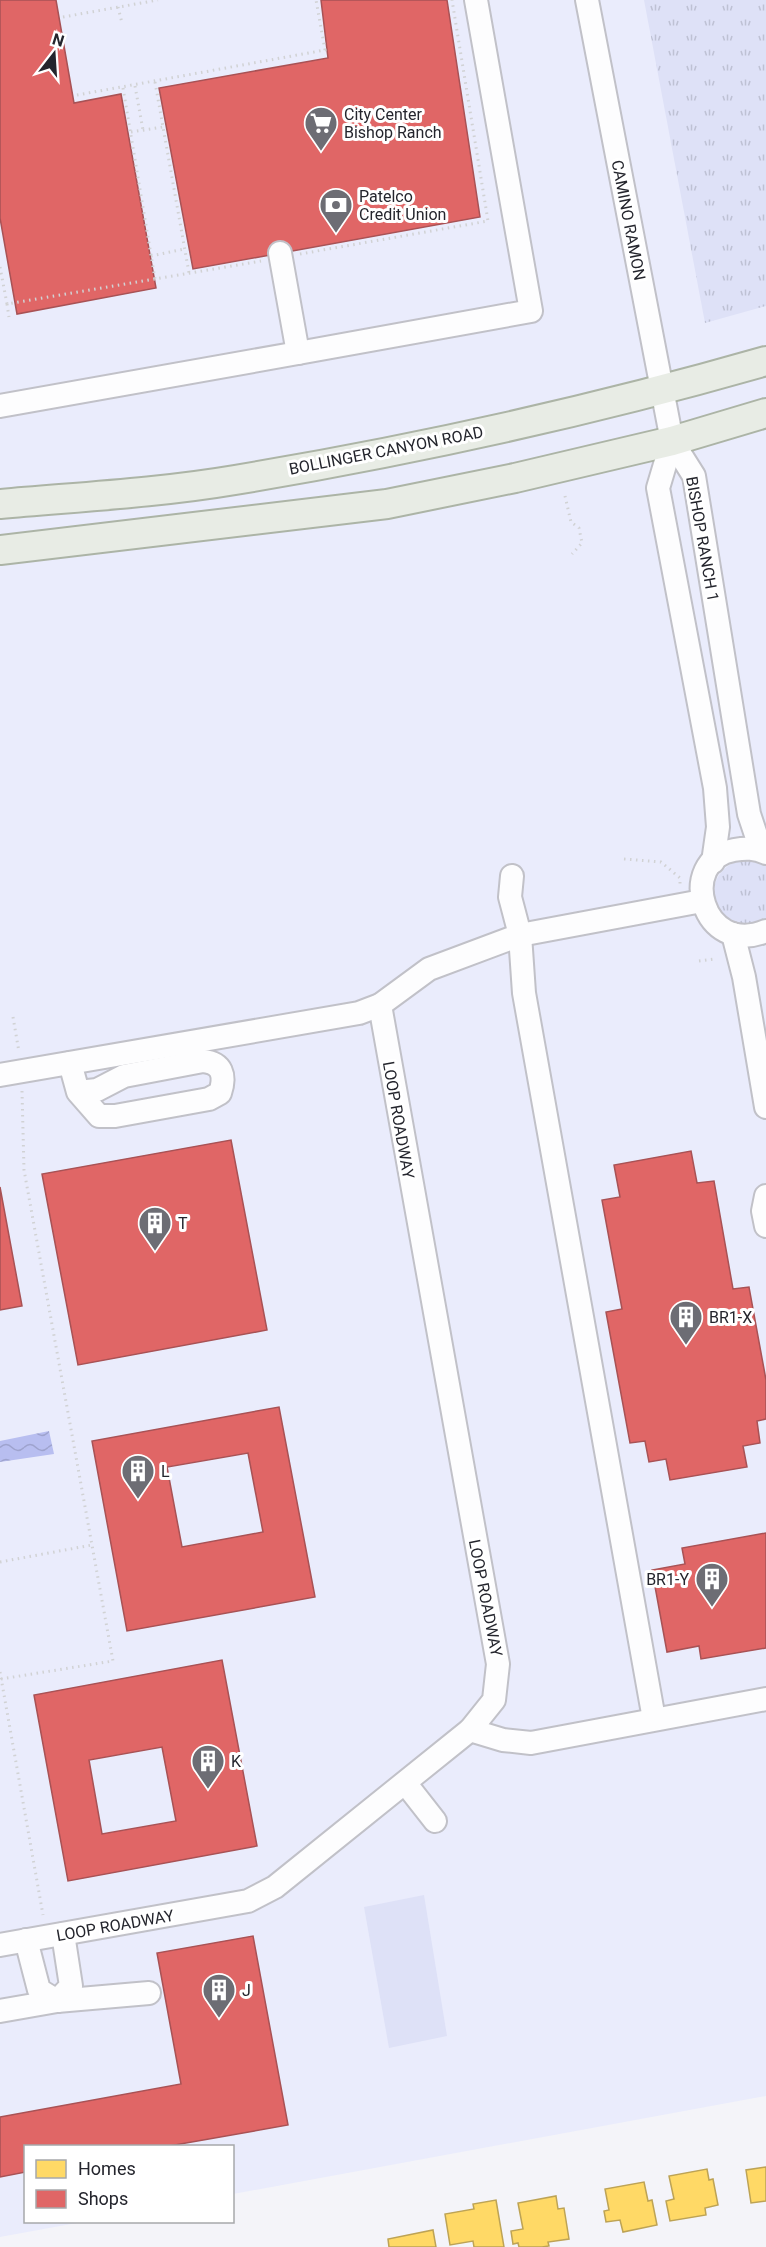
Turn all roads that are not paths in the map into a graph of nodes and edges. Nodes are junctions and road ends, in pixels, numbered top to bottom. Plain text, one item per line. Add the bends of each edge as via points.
1 (476, 0) edge
2 (587, 0) edge
3 (280, 255) road end
4 (298, 353) junction
5 (766, 361) edge
6 (662, 390) junction
7 (0, 406) edge
8 (766, 413) edge
9 (672, 441) junction
10 (0, 504) edge
11 (0, 550) edge
12 (763, 852) edge
13 (713, 862) junction
14 (512, 876) dead end
15 (702, 901) junction
16 (766, 931) edge
17 (733, 934) junction
18 (520, 935) junction
19 (380, 1005) junction
20 (70, 1063) junction
21 (0, 1075) edge
22 (78, 1092) junction
23 (766, 1107) edge
24 (766, 1196) edge
25 (766, 1226) edge
26 (766, 1699) edge
27 (654, 1719) junction
28 (470, 1730) junction
29 (406, 1784) junction
30 (435, 1821) dead end
31 (63, 1934) junction
32 (26, 1940) junction
33 (0, 1945) edge
34 (149, 1993) dead end
35 (57, 2001) junction
36 (0, 2011) edge

1 - 4 street via 531,311
2 - 6 street, CAMINO RAMON
3 - 4 street
4 - 7 street
5 - 6 main road, BOLLINGER CANYON ROAD
6 - 9 street, CAMINO RAMON
6 - 10 main road, BOLLINGER CANYON ROAD via 456,438 233,480
8 - 9 main road
9 - 11 main road via 387,504
9 - 12 street, BISHOP RANCH 1 via 694,476 749,814
9 - 13 street, BISHOP RANCH 1 via 658,488 716,788 718,827
12 - 13 street via 730,850
13 - 15 street, BISHOP RANCH 1 via 702,881
14 - 18 street via 510,897
15 - 17 street via 710,918
15 - 18 street
16 - 17 street via 746,936
17 - 23 street
18 - 19 street via 429,969
18 - 27 street via 524,993
19 - 20 street via 359,1013
19 - 28 street, LOOP ROADWAY via 498,1664 494,1700
20 - 21 street
20 - 22 street
22 - 22 street via 99,1116 115,1116 209,1100 220,1093 223,1075 220,1067 203,1061 124,1076 97,1090
24 - 25 street
26 - 27 street
27 - 28 street via 531,1743
28 - 29 street, LOOP ROADWAY
29 - 30 street
29 - 31 street, LOOP ROADWAY via 274,1887 248,1901
31 - 32 street, LOOP ROADWAY
31 - 35 street via 71,1986
32 - 33 street, LOOP ROADWAY
32 - 35 street via 39,1990
34 - 35 street
35 - 36 street

